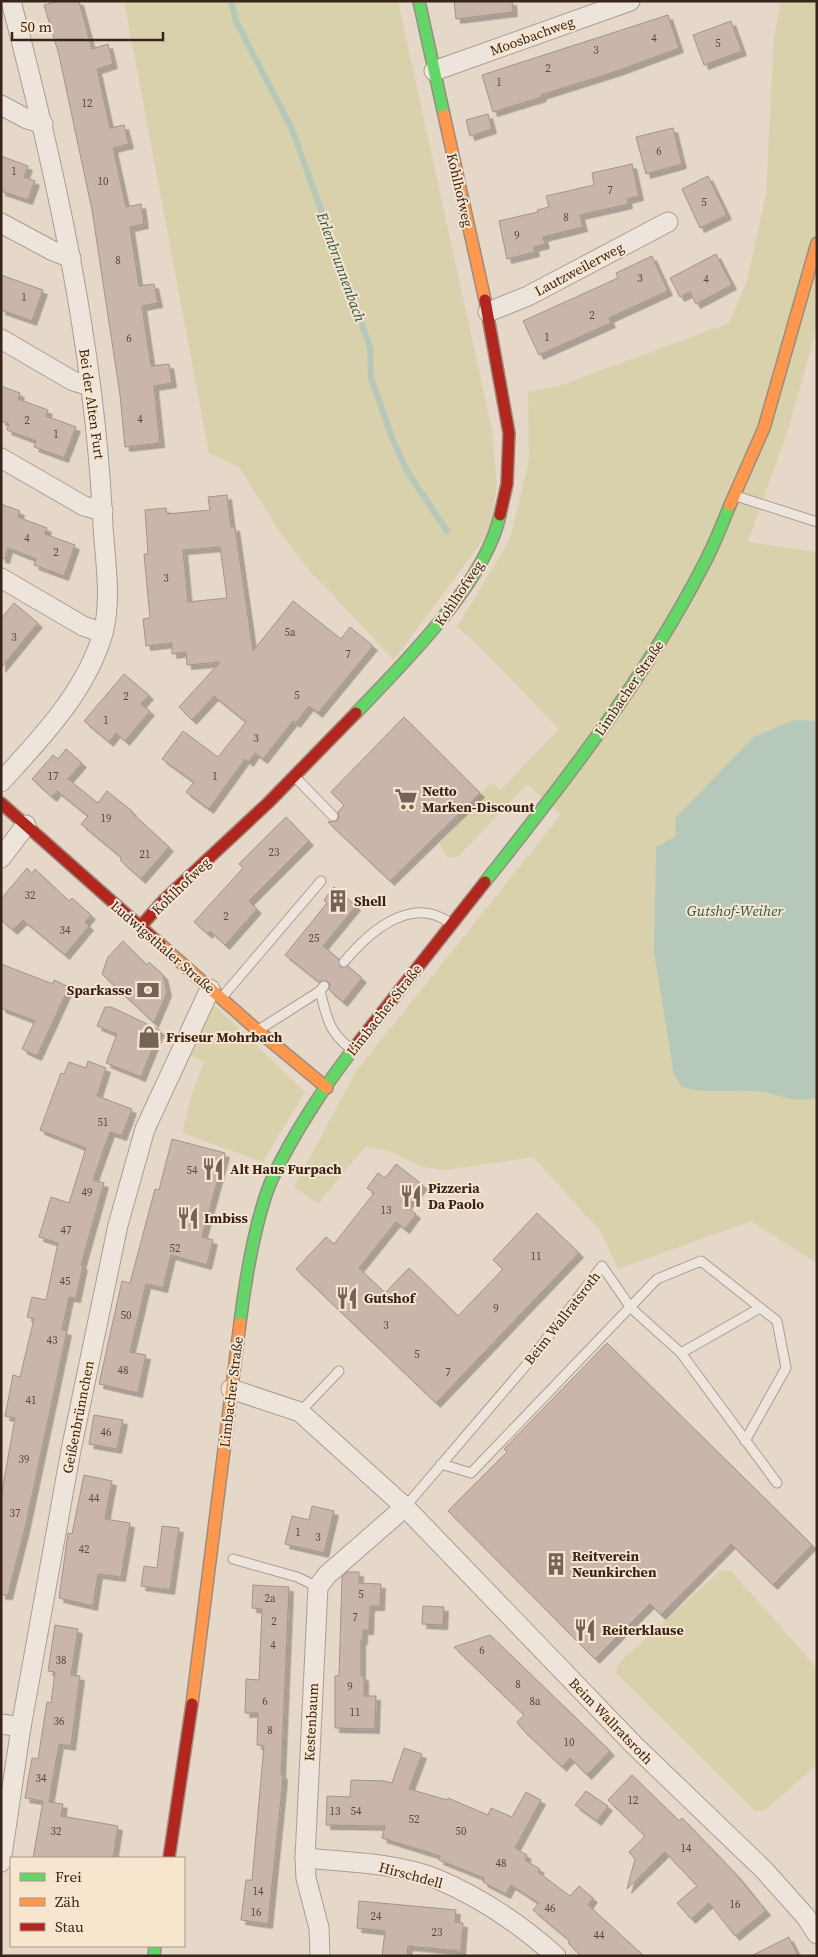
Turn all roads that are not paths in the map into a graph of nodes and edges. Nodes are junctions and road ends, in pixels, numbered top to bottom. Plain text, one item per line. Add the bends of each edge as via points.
1 (11, 1) edge
2 (419, 1) edge
3 (630, 1) edge
4 (434, 71) junction
5 (1, 105) edge
6 (43, 124) junction
7 (668, 222) dead end
8 (1, 223) edge
9 (817, 244) edge
10 (71, 258) junction
11 (488, 312) junction
12 (1, 339) edge
13 (90, 386) junction
14 (1, 458) edge
15 (736, 496) junction
16 (103, 512) junction
17 (817, 522) edge
18 (1, 578) edge
19 (103, 633) junction
20 (294, 776) junction
21 (1, 782) edge
22 (1, 803) edge
23 (334, 816) dead end
24 (26, 825) junction
25 (1, 858) edge
26 (321, 881) dead end
27 (452, 924) junction
28 (140, 927) junction
29 (344, 962) dead end
30 (216, 994) junction
31 (257, 1030) junction
32 (352, 1050) junction
33 (327, 1088) junction
34 (631, 1308) junction
35 (760, 1308) junction
36 (681, 1353) junction
37 (339, 1371) dead end
38 (231, 1389) junction
39 (300, 1412) junction
40 (746, 1441) junction
41 (441, 1464) junction
42 (777, 1483) dead end
43 (405, 1507) junction
44 (233, 1559) dead end
45 (318, 1587) junction
46 (1, 1724) edge
47 (21, 1727) junction
48 (169, 1857) edge
49 (305, 1858) junction
50 (1, 1862) edge
51 (817, 1934) edge
52 (320, 1956) edge
53 (556, 1956) edge

1 - 6 street, Bei der Alten Furt
2 - 4 main road, Kohlhofweg
3 - 4 street, Moosbachweg
4 - 11 main road, Kohlhofweg
5 - 6 street
6 - 10 street, Bei der Alten Furt
7 - 11 street, Lautzweilerweg via 528,296
8 - 10 street
9 - 15 main road, Limbacher Straße via 764,428
10 - 13 street, Bei der Alten Furt
11 - 20 main road, Kohlhofweg via 509,433 507,484 497,530 474,574 434,630
12 - 13 street via 73,381
13 - 16 street, Bei der Alten Furt via 102,475
14 - 16 street via 84,506
15 - 17 lane
15 - 27 main road, Limbacher Straße via 674,619 616,710
16 - 19 street, Bei der Alten Furt via 107,607
18 - 19 street via 83,626
19 - 21 street, Bei der Alten Furt via 86,674 66,706
20 - 23 lane
20 - 28 main road, Kohlhofweg
22 - 24 main road, Ludwigsthaler Straße
24 - 25 street
24 - 28 main road, Ludwigsthaler Straße
26 - 30 lane
27 - 29 lane via 434,914 409,914 382,924 362,940
27 - 32 main road, Limbacher Straße
28 - 30 main road, Ludwigsthaler Straße
30 - 31 main road, Ludwigsthaler Straße
30 - 47 street, Geißenbrünnchen via 145,1129 118,1225 71,1450
31 - 32 lane via 322,988 332,1031
31 - 33 main road, Ludwigsthaler Straße
32 - 33 main road, Limbacher Straße
33 - 38 main road, Limbacher Straße via 293,1140 266,1196 241,1313
34 - 35 lane via 657,1279 701,1261
34 - 36 lane
34 - 41 lane via 471,1473
34 - 41 lane, Beim Wallratsroth via 602,1266 528,1363
35 - 36 lane
35 - 40 lane via 777,1321 786,1368
36 - 40 lane
37 - 39 lane
38 - 39 street, Beim Wallratsroth
38 - 48 main road, Limbacher Straße
39 - 43 street, Beim Wallratsroth
40 - 42 lane
41 - 43 lane, Beim Wallratsroth
43 - 45 street via 327,1575
43 - 51 street, Beim Wallratsroth via 634,1746 764,1870
44 - 45 lane via 297,1577
45 - 49 street, Kestenbaum
46 - 47 street
47 - 50 street, Geißenbrünnchen
49 - 52 street, Kestenbaum via 306,1878 319,1928
49 - 53 street, Hirschdell via 358,1862 436,1879 506,1917

